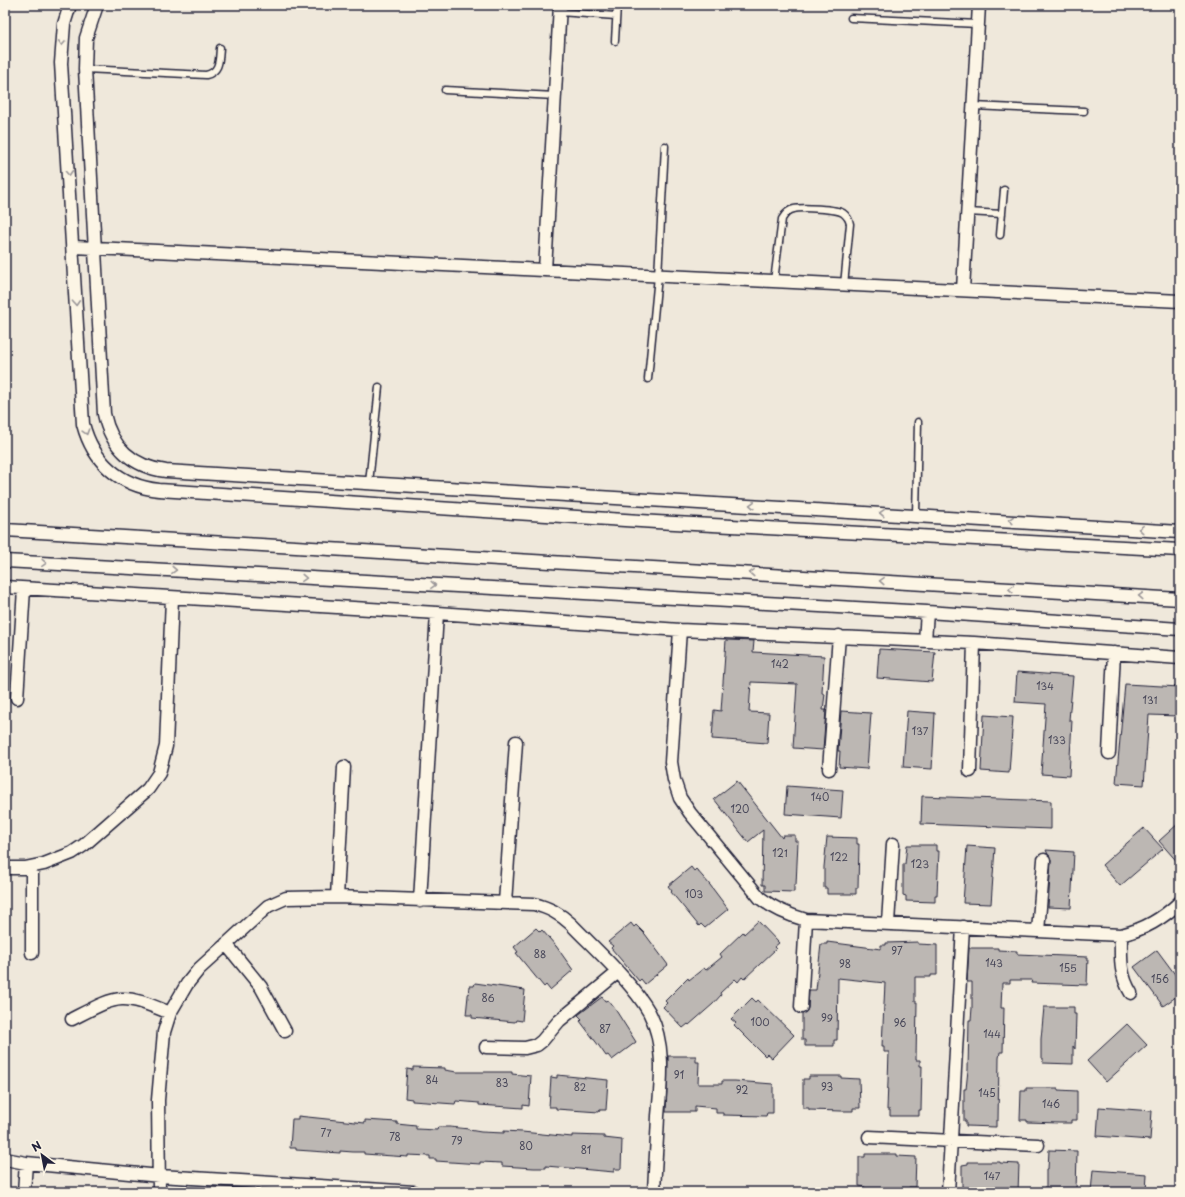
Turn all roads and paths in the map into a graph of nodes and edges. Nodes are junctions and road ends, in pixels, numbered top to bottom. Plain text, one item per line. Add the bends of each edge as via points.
1 (70, 5) edge
2 (97, 5) edge
3 (616, 5) edge
4 (979, 5) edge
5 (560, 9) edge
6 (616, 16) junction
7 (851, 18) dead end
8 (978, 24) junction
9 (615, 41) dead end
10 (220, 48) dead end
11 (84, 69) junction
12 (445, 90) dead end
13 (555, 96) junction
14 (973, 106) junction
15 (1084, 111) dead end
16 (665, 146) dead end
17 (1004, 190) dead end
18 (968, 212) junction
19 (1002, 214) junction
20 (1000, 235) dead end
21 (74, 247) junction
22 (95, 248) junction
23 (545, 270) junction
24 (658, 276) junction
25 (774, 281) junction
26 (844, 285) junction
27 (963, 290) junction
28 (1180, 301) edge
29 (648, 379) dead end
30 (379, 387) dead end
31 (918, 422) dead end
32 (230, 475) junction
33 (369, 483) junction
34 (230, 495) junction
35 (658, 500) junction
36 (916, 515) junction
37 (656, 522) junction
38 (5, 530) edge
39 (1180, 532) edge
40 (1180, 550) edge
41 (5, 561) edge
42 (5, 587) edge
43 (24, 589) junction
44 (172, 598) junction
45 (1180, 599) edge
46 (927, 612) junction
47 (437, 613) junction
48 (1180, 629) edge
49 (680, 630) junction
50 (839, 636) junction
51 (925, 641) junction
52 (974, 643) junction
53 (1114, 653) junction
54 (1180, 658) edge
55 (17, 698) dead end
56 (516, 742) dead end
57 (1109, 753) dead end
58 (344, 767) dead end
59 (829, 769) dead end
60 (970, 771) dead end
61 (893, 844) dead end
62 (1044, 860) dead end
63 (32, 867) junction
64 (5, 868) edge
65 (337, 897) junction
66 (420, 901) junction
67 (1180, 902) edge
68 (505, 903) junction
69 (806, 920) junction
70 (888, 923) junction
71 (963, 927) junction
72 (1038, 931) junction
73 (1121, 935) junction
74 (226, 944) junction
75 (32, 953) dead end
76 (617, 973) junction
77 (1130, 993) dead end
78 (800, 1007) dead end
79 (170, 1013) junction
80 (72, 1020) dead end
81 (285, 1031) dead end
82 (486, 1047) dead end
83 (869, 1138) dead end
84 (951, 1142) junction
85 (1038, 1145) dead end
86 (5, 1158) edge
87 (26, 1163) junction
88 (160, 1176) junction
89 (262, 1187) edge
90 (24, 1192) edge
91 (159, 1192) edge
92 (414, 1192) edge
93 (654, 1192) edge
94 (948, 1192) edge

1 -> 21 street via 64,24 61,63
2 - 11 street via 86,38
3 - 6 lane
4 - 8 street
5 - 6 lane
5 - 13 street
6 - 9 lane
7 - 8 lane
8 - 14 street
10 - 11 lane via 218,66 206,75
11 - 22 street
12 - 13 lane
13 - 23 street
14 - 15 lane
14 - 18 street
16 - 24 lane
17 - 19 lane
18 - 19 lane
18 - 27 street
19 - 20 lane
21 - 22 street
21 -> 34 street via 82,413 86,435 96,454 115,474 138,486
22 - 23 street
22 - 32 street via 104,414 111,436 125,454 144,466 166,471
23 - 24 street
24 - 25 street
24 - 29 lane
25 - 26 street
25 - 26 lane via 782,219 788,211 797,208 836,211 844,214 849,220
26 - 27 street
27 - 28 street
30 - 33 lane
31 - 36 lane
32 - 33 street
32 - 34 street
33 - 35 street
34 - 37 street
36 -> 35 street
35 - 37 street
39 -> 36 street
37 - 40 street
45 -> 38 street
41 -> 46 street
42 - 43 street
43 - 44 street
43 - 55 street
44 - 47 street
44 - 63 street via 166,746 159,773 148,789 84,845 58,860
46 - 48 street
46 - 51 street
47 - 49 street
47 - 66 street
49 - 50 street
49 - 69 street via 671,762 680,798 690,814 760,898 784,913
50 - 51 street
50 - 59 street
51 - 52 street
52 - 53 street
52 - 60 street
53 - 54 street
53 - 57 street
56 - 68 street
58 - 65 street
61 - 70 street
62 - 72 street
63 - 64 street
63 - 75 street
65 - 66 street
65 - 74 street via 286,898 277,901
66 - 68 street
67 - 73 street via 1156,922
68 - 76 street via 534,904 560,914
69 - 70 street
69 - 78 street
70 - 71 street
71 - 72 street
71 - 84 street
72 - 73 street
73 - 77 street via 1121,969 1124,984
74 - 79 street via 199,969
74 - 81 street via 262,987
76 - 82 street via 559,1021 537,1045 525,1048
76 - 93 street via 649,1012 660,1048 662,1070
79 - 80 street via 135,999 121,998 107,1001
79 - 88 street via 164,1032 158,1100
83 - 84 street
84 - 85 street
84 - 94 street
86 - 87 street
87 - 88 street
87 - 90 street
88 - 89 street
88 - 91 street
89 - 92 street

